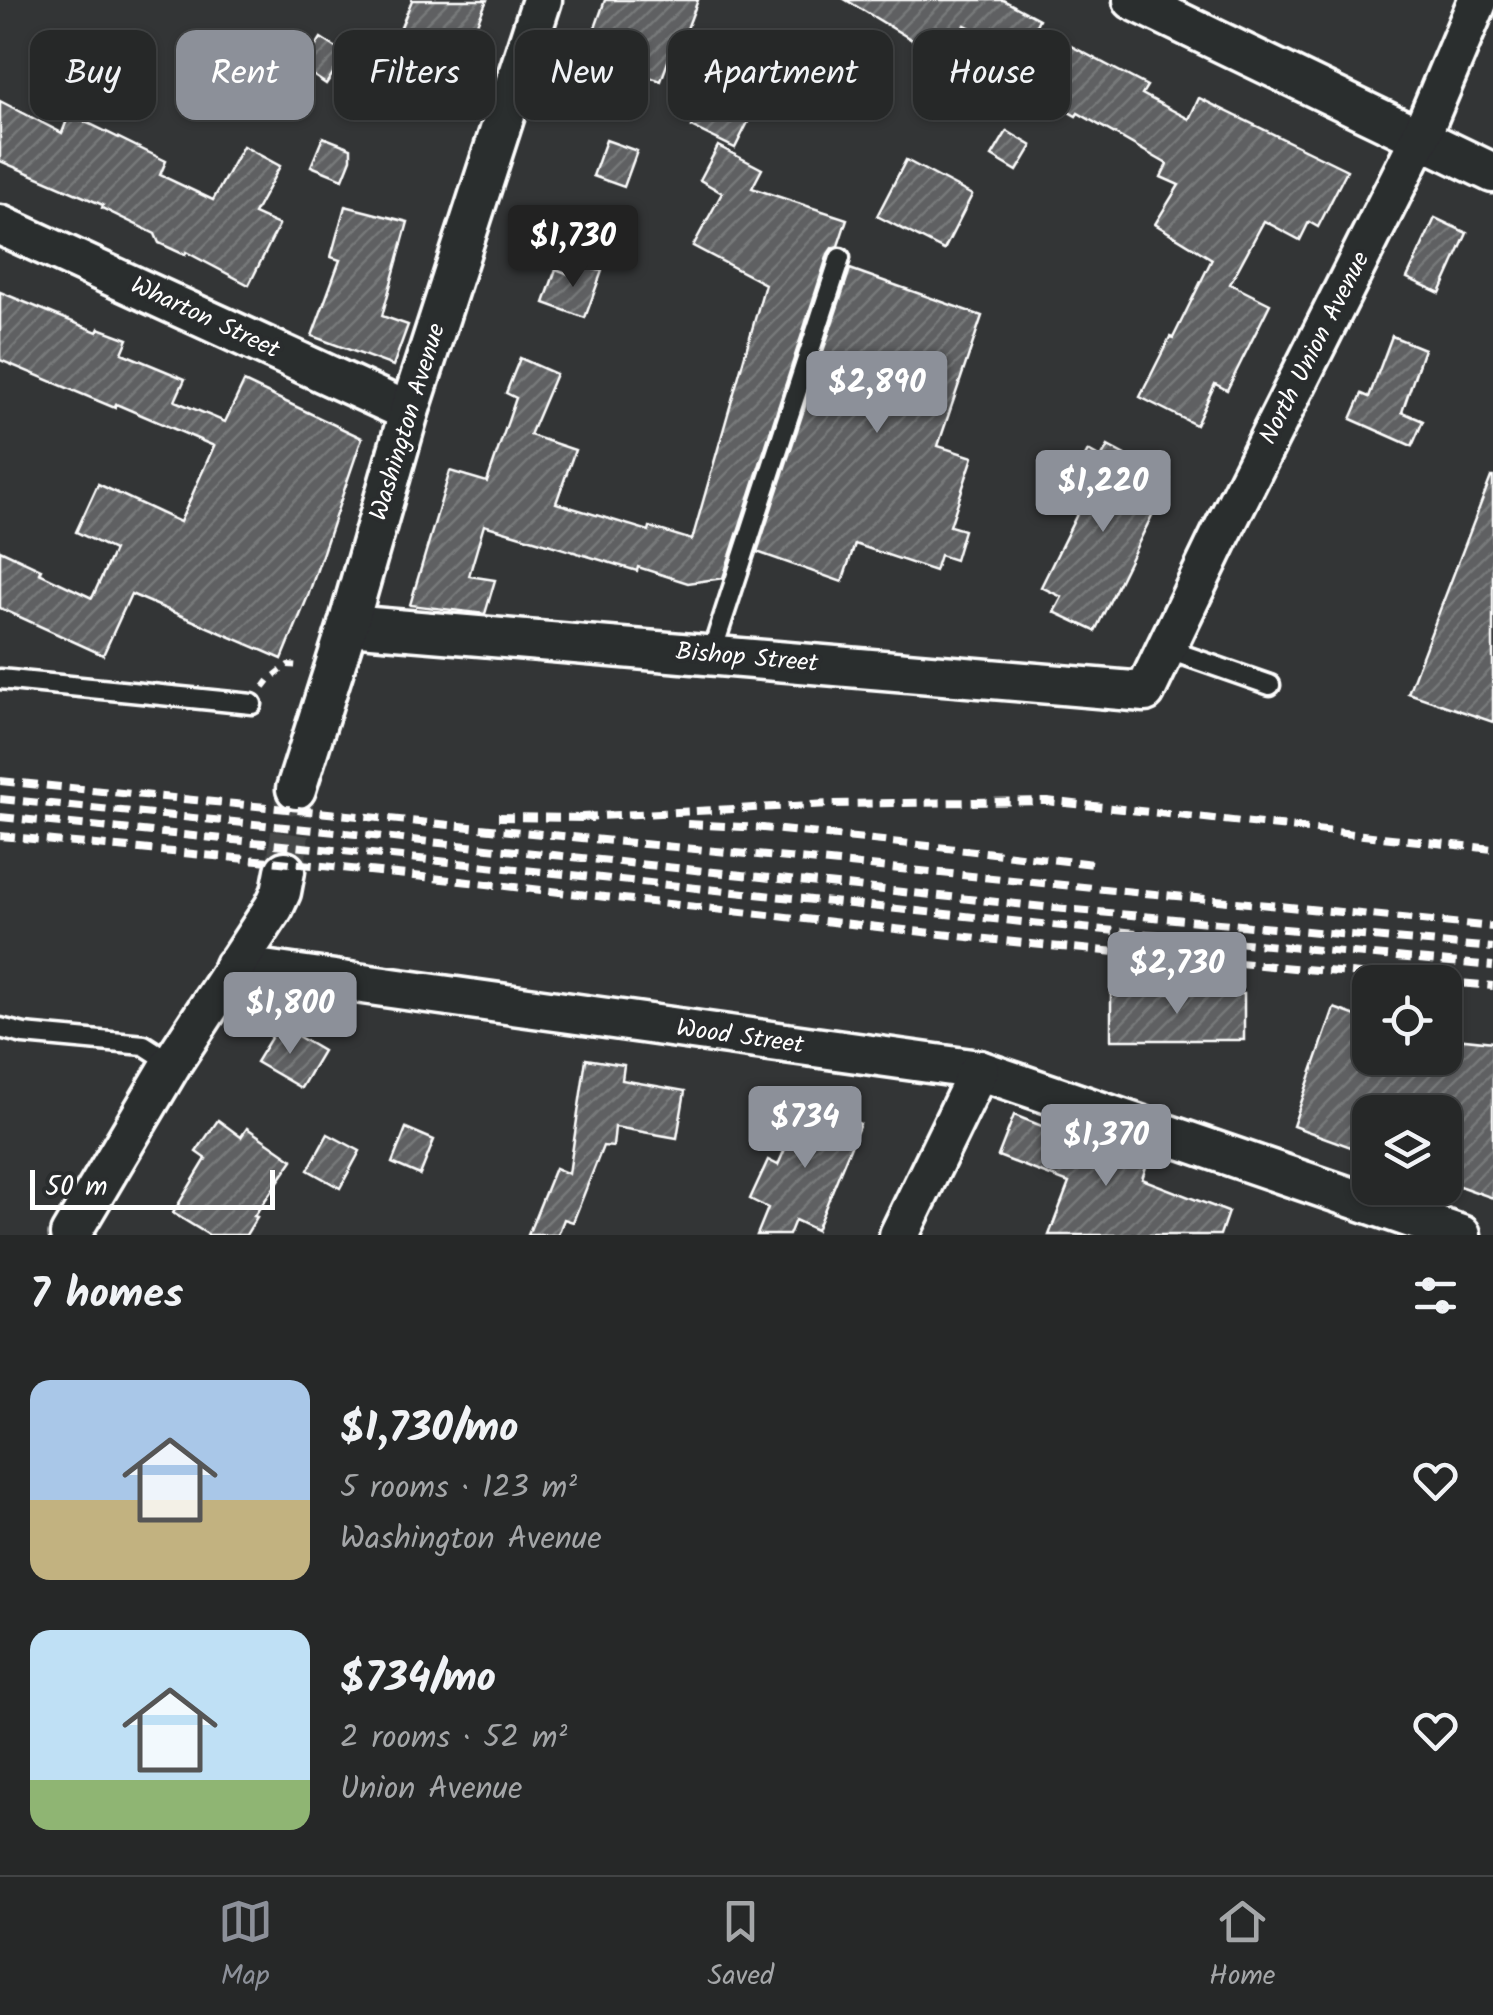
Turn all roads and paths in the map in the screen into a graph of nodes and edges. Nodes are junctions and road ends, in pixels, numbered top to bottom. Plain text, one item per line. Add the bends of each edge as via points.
1 (542, 0) edge
2 (1134, 0) edge
3 (1478, 0) edge
4 (1420, 138) junction
5 (1493, 174) edge
6 (0, 225) edge
7 (840, 258) dead end
8 (410, 412) junction
9 (348, 625) junction
10 (1166, 649) junction
11 (711, 655) junction
12 (332, 675) junction
13 (0, 679) edge
14 (1270, 685) dead end
15 (1145, 692) joint
16 (252, 704) joint
17 (296, 788) tunnel mouth
18 (285, 871) tunnel mouth
19 (234, 966) junction
20 (0, 1028) edge
21 (172, 1063) junction
22 (979, 1070) junction
23 (70, 1235) edge
24 (899, 1235) edge
25 (1461, 1235) edge

1 - 8 street, Washington Avenue
2 - 4 street
3 - 4 street, North Union Avenue
4 - 5 street
4 - 10 street, North Union Avenue
6 - 8 street, Wharton Street
7 - 11 lane
8 - 9 street, Washington Avenue
9 - 11 street, Bishop Street
9 - 12 street, Washington Avenue
10 - 14 lane
10 - 15 street, North Union Avenue
11 - 15 street, Bishop Street
12 - 16 path via 288,664
12 - 17 street, Washington Avenue
13 - 16 lane
18 - 19 street via 274,907
19 - 21 street
19 - 22 street, Wood Street
20 - 21 lane via 144,1046
21 - 23 street
22 - 24 street
22 - 25 street, Wood Street

